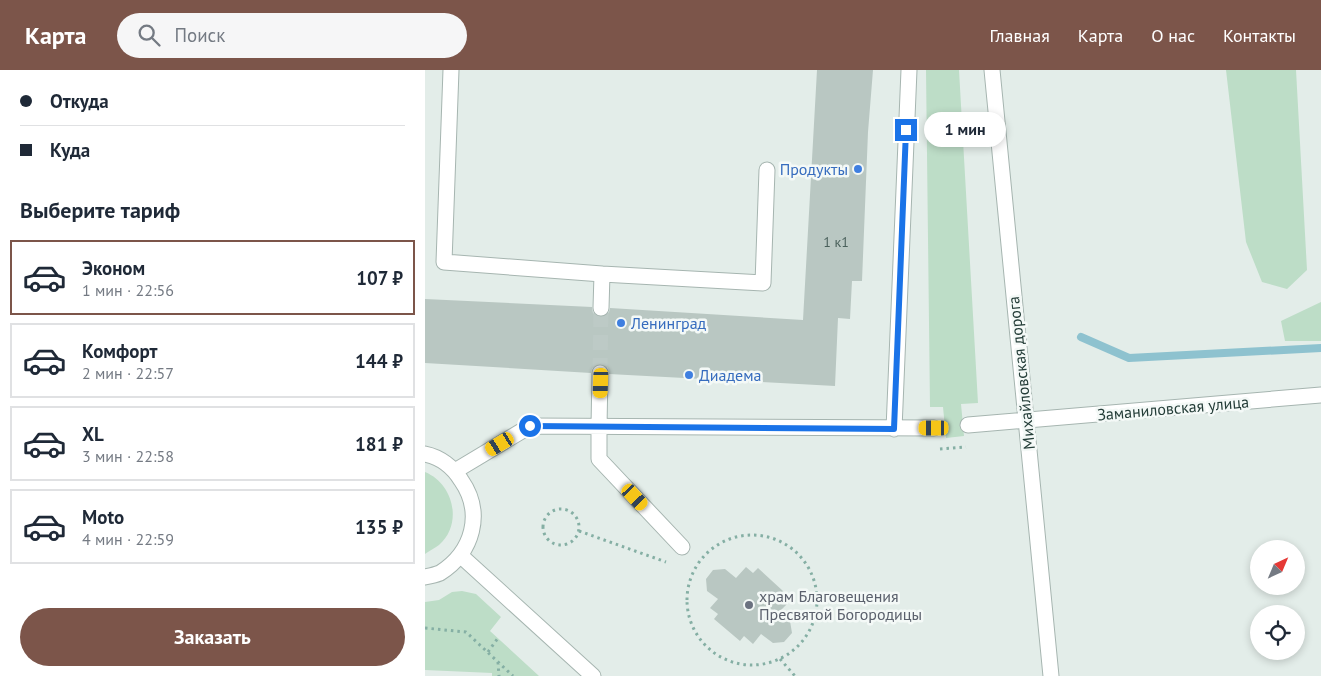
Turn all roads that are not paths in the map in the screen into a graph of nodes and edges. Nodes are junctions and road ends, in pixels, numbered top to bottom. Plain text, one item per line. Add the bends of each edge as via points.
1 (451, 70) edge
2 (909, 70) edge
3 (992, 70) edge
4 (767, 170) dead end
5 (602, 274) junction
6 (601, 308) tunnel mouth
7 (601, 373) tunnel mouth
8 (1321, 395) edge
9 (1026, 420) junction
10 (967, 425) dead end
11 (599, 427) junction
12 (934, 428) dead end
13 (894, 429) junction
14 (425, 454) edge
15 (455, 471) junction
16 (682, 547) dead end
17 (460, 556) junction
18 (425, 577) edge
19 (593, 676) edge
20 (1051, 676) edge

1 - 5 street via 444,262
2 - 13 street
3 - 9 street, Михайловская дорога
4 - 5 street via 763,283
5 - 6 street
7 - 11 street
8 - 9 street, Заманиловская улица
9 - 10 street, Заманиловская улица
9 - 20 street, Михайловская дорога
11 - 13 street
11 - 15 street via 530,426
11 - 16 street via 599,459
12 - 13 street
14 - 15 street via 434,456
15 - 17 street via 469,491 474,514 470,538
17 - 18 street via 438,574
17 - 19 street

